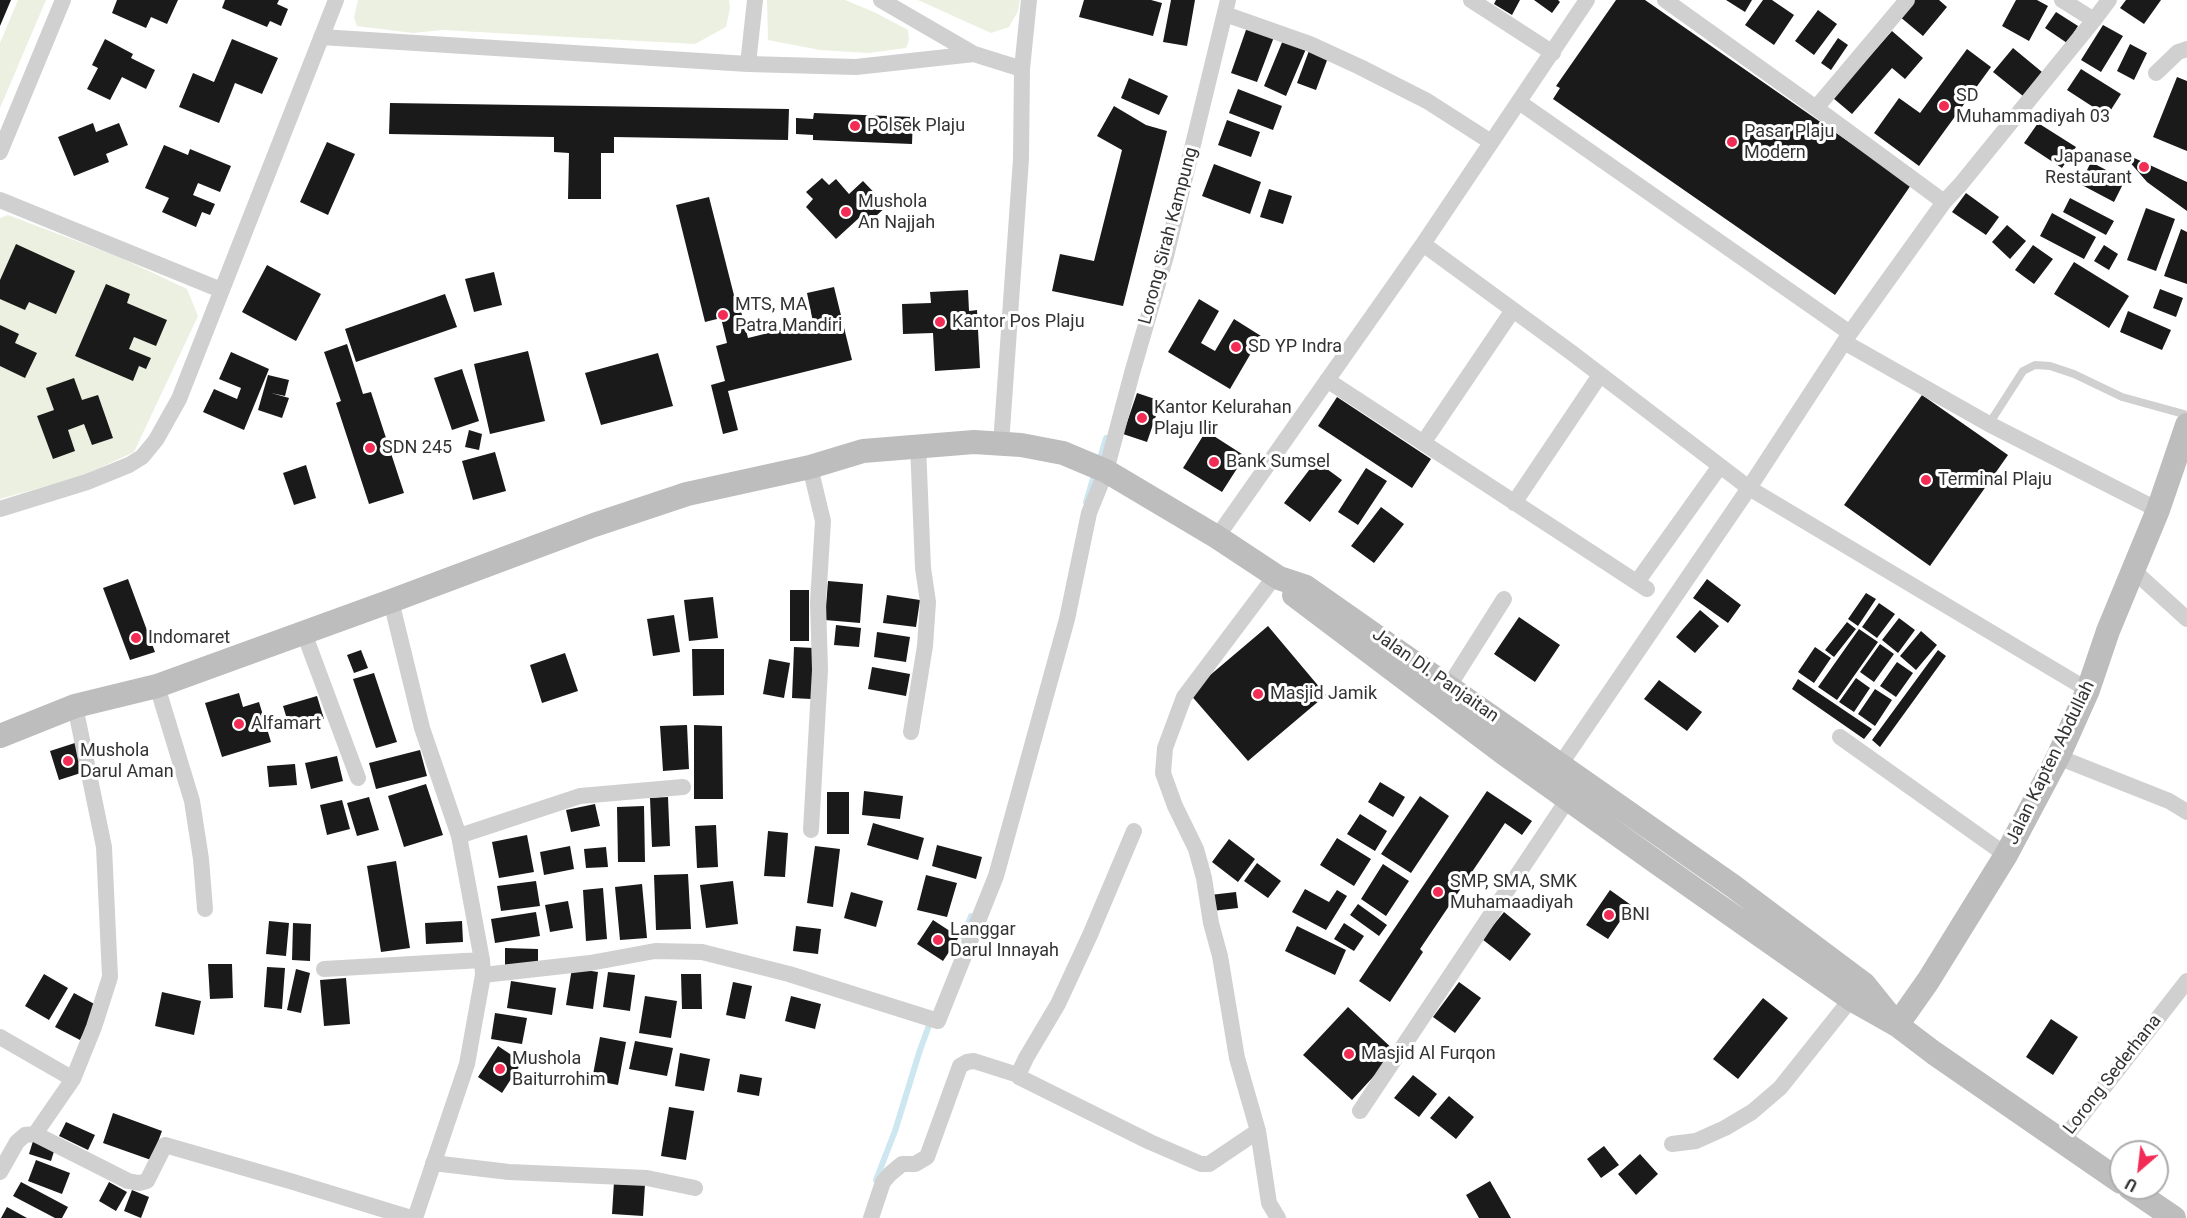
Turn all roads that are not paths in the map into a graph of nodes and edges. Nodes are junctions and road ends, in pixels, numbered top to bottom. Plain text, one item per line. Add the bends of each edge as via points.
1 (63, 0) edge
2 (336, 0) edge
3 (755, 0) edge
4 (881, 0) edge
5 (1029, 0) edge
6 (1471, 0) edge
7 (1587, 0) edge
8 (1665, 0) edge
9 (1907, 0) edge
10 (2062, 0) edge
11 (2109, 0) edge
12 (1681, 5) edge
13 (1227, 7) edge
14 (2094, 20) junction
15 (321, 37) junction
16 (2187, 49) edge
17 (1552, 53) junction
18 (974, 54) junction
19 (748, 64) junction
20 (1022, 69) junction
21 (2156, 73) dead end
22 (1519, 102) junction
23 (1816, 108) junction
24 (1491, 142) junction
25 (0, 152) edge
26 (0, 200) edge
27 (1944, 202) junction
28 (1423, 244) junction
29 (221, 290) junction
30 (1514, 310) junction
31 (1847, 338) junction
32 (1600, 375) junction
33 (1328, 380) junction
34 (2187, 415) edge
35 (1989, 424) junction
36 (2187, 425) edge
37 (1423, 443) junction
38 (1001, 444) junction
39 (918, 445) junction
40 (1720, 466) junction
41 (810, 467) junction
42 (1106, 471) junction
43 (1749, 488) junction
44 (1514, 503) junction
45 (0, 509) edge
46 (2158, 510) junction
47 (1217, 537) junction
48 (2134, 571) junction
49 (1277, 577) junction
50 (1504, 599) dead end
51 (391, 601) junction
52 (2187, 620) edge
53 (304, 633) junction
54 (156, 686) junction
55 (1449, 686) junction
56 (2088, 690) junction
57 (75, 706) junction
58 (911, 732) dead end
59 (0, 736) edge
60 (1840, 737) dead end
61 (2058, 757) junction
62 (1560, 765) junction
63 (358, 778) dead end
64 (683, 787) dead end
65 (1568, 799) junction
66 (2187, 812) edge
67 (811, 830) dead end
68 (1134, 831) dead end
69 (459, 836) junction
70 (2006, 855) junction
71 (205, 909) dead end
72 (483, 968) junction
73 (324, 969) dead end
74 (2187, 981) edge
75 (1851, 999) junction
76 (1901, 1020) junction
77 (0, 1036) edge
78 (1018, 1075) junction
79 (73, 1079) junction
80 (1360, 1111) dead end
81 (1258, 1131) junction
82 (35, 1134) junction
83 (2062, 1141) junction
84 (1672, 1144) dead end
85 (433, 1163) junction
86 (0, 1172) edge
87 (2109, 1174) edge
88 (695, 1188) dead end
89 (2148, 1200) edge
90 (1269, 1203) junction
91 (413, 1218) edge
92 (871, 1218) edge
93 (1260, 1218) edge
94 (1278, 1218) edge
95 (2174, 1218) edge

1 - 25 street
2 - 15 street
3 - 19 street
4 - 18 street
5 - 20 street
6 - 17 street
7 - 17 street
8 - 12 street
9 - 23 street
10 - 14 street
11 - 14 street
12 - 23 street
13 - 24 street via 1427,101
13 - 42 street, Lorong Sirah Kampung via 1166,256
14 - 27 street
15 - 19 street
15 - 29 street
16 - 21 street via 2178,52
17 - 22 street
18 - 19 street via 856,67
18 - 20 street
20 - 38 street via 1021,159
22 - 24 street
22 - 31 street
23 - 27 street
24 - 28 street
26 - 29 street
27 - 31 street
28 - 30 street
28 - 33 street
29 - 45 street via 179,399 148,451 129,465 96,478
30 - 32 street
30 - 37 street
31 - 35 street
31 - 43 street
32 - 40 street
32 - 44 street
33 - 37 street
33 - 47 street
34 - 35 lane via 2122,397 2050,366 2036,365 2023,371
35 - 46 street
36 - 46 main road, Jalan Kapten Abdullah
37 - 44 street
38 - 39 main road, Jalan DI. Panjaitan
38 - 42 main road, Jalan DI. Panjaitan via 1063,453
39 - 41 main road, Jalan DI. Panjaitan via 863,451
39 - 58 street via 928,602
40 - 43 street
40 - 44 street via 1642,585
41 - 51 main road, Jalan DI. Panjaitan via 687,494
41 - 67 street via 823,520
42 - 47 main road, Jalan DI. Panjaitan
42 - 72 street, Lorong Sirah Kampung via 1089,513 1065,630 996,876 938,1021 789,974 702,952 655,951 590,963
43 - 56 street
43 - 62 street
46 - 48 main road, Jalan Kapten Abdullah
47 - 49 main road, Jalan DI. Panjaitan
48 - 52 street
48 - 56 main road, Jalan Kapten Abdullah
49 - 55 main road, Jalan DI. Panjaitan via 1306,587
49 - 65 main road via 1313,612
49 - 81 street via 1184,697 1165,748 1163,773 1196,849 1204,878 1237,1058
50 - 55 street
51 - 53 main road, Jalan DI. Panjaitan
51 - 69 street via 422,728
53 - 54 main road, Jalan DI. Panjaitan
53 - 63 street
54 - 57 main road, Jalan DI. Panjaitan
54 - 71 street via 192,801
55 - 62 main road, Jalan DI. Panjaitan
56 - 61 main road, Jalan Kapten Abdullah
57 - 59 main road, Jalan DI. Panjaitan
57 - 79 street via 104,847 111,971
60 - 70 street
61 - 66 street via 2169,801
61 - 70 main road, Jalan Kapten Abdullah
62 - 76 main road, Jalan DI. Panjaitan via 1734,886 1864,984
64 - 69 street via 580,796
65 - 75 main road
65 - 80 street
68 - 78 street via 1058,1004
69 - 72 street
70 - 76 main road, Jalan Kapten Abdullah
72 - 73 street
72 - 85 street via 467,1064
74 - 83 street, Lorong Sederhana
75 - 76 main road
75 - 84 street via 1780,1088 1752,1112 1696,1141
76 - 83 main road via 1934,1053
77 - 79 street
78 - 81 street via 1025,1082 1201,1164 1209,1164
78 - 92 street via 974,1061 960,1066 927,1157 915,1164 902,1164 890,1174 883,1182
79 - 82 street
81 - 90 street
82 - 86 street via 25,1135 17,1142
82 - 91 street via 139,1184 147,1181 165,1145
83 - 87 main road
85 - 88 street via 509,1172 647,1178
85 - 91 street
89 - 95 main road
90 - 93 street
90 - 94 street

